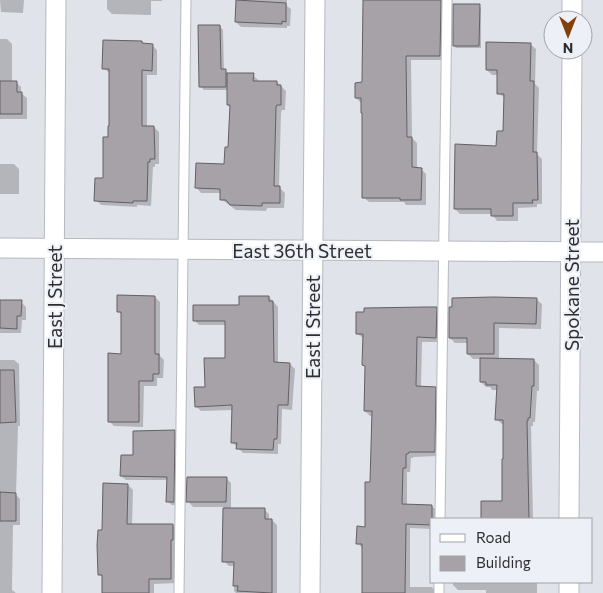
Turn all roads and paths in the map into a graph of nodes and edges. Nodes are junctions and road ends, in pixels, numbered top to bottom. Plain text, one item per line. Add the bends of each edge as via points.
1 (56, 0) edge
2 (186, 0) edge
3 (315, 0) edge
4 (447, 0) edge
5 (572, 60) edge
6 (0, 248) edge
7 (54, 249) junction
8 (184, 249) junction
9 (313, 250) junction
10 (444, 251) junction
11 (571, 252) junction
12 (603, 252) edge
13 (440, 518) edge
14 (569, 518) edge
15 (52, 593) edge
16 (179, 593) edge
17 (310, 593) edge

1 - 7 street, East J Street
2 - 8 lane
3 - 9 street, East I Street
4 - 10 lane
5 - 11 street, Spokane Street
6 - 7 street, East 36th Street
7 - 8 street, East 36th Street
7 - 15 street, East J Street
8 - 9 street, East 36th Street
8 - 16 lane
9 - 10 street, East 36th Street
9 - 17 street, East I Street
10 - 11 street, East 36th Street
10 - 13 lane
11 - 12 street, East 36th Street
11 - 14 street, Spokane Street

